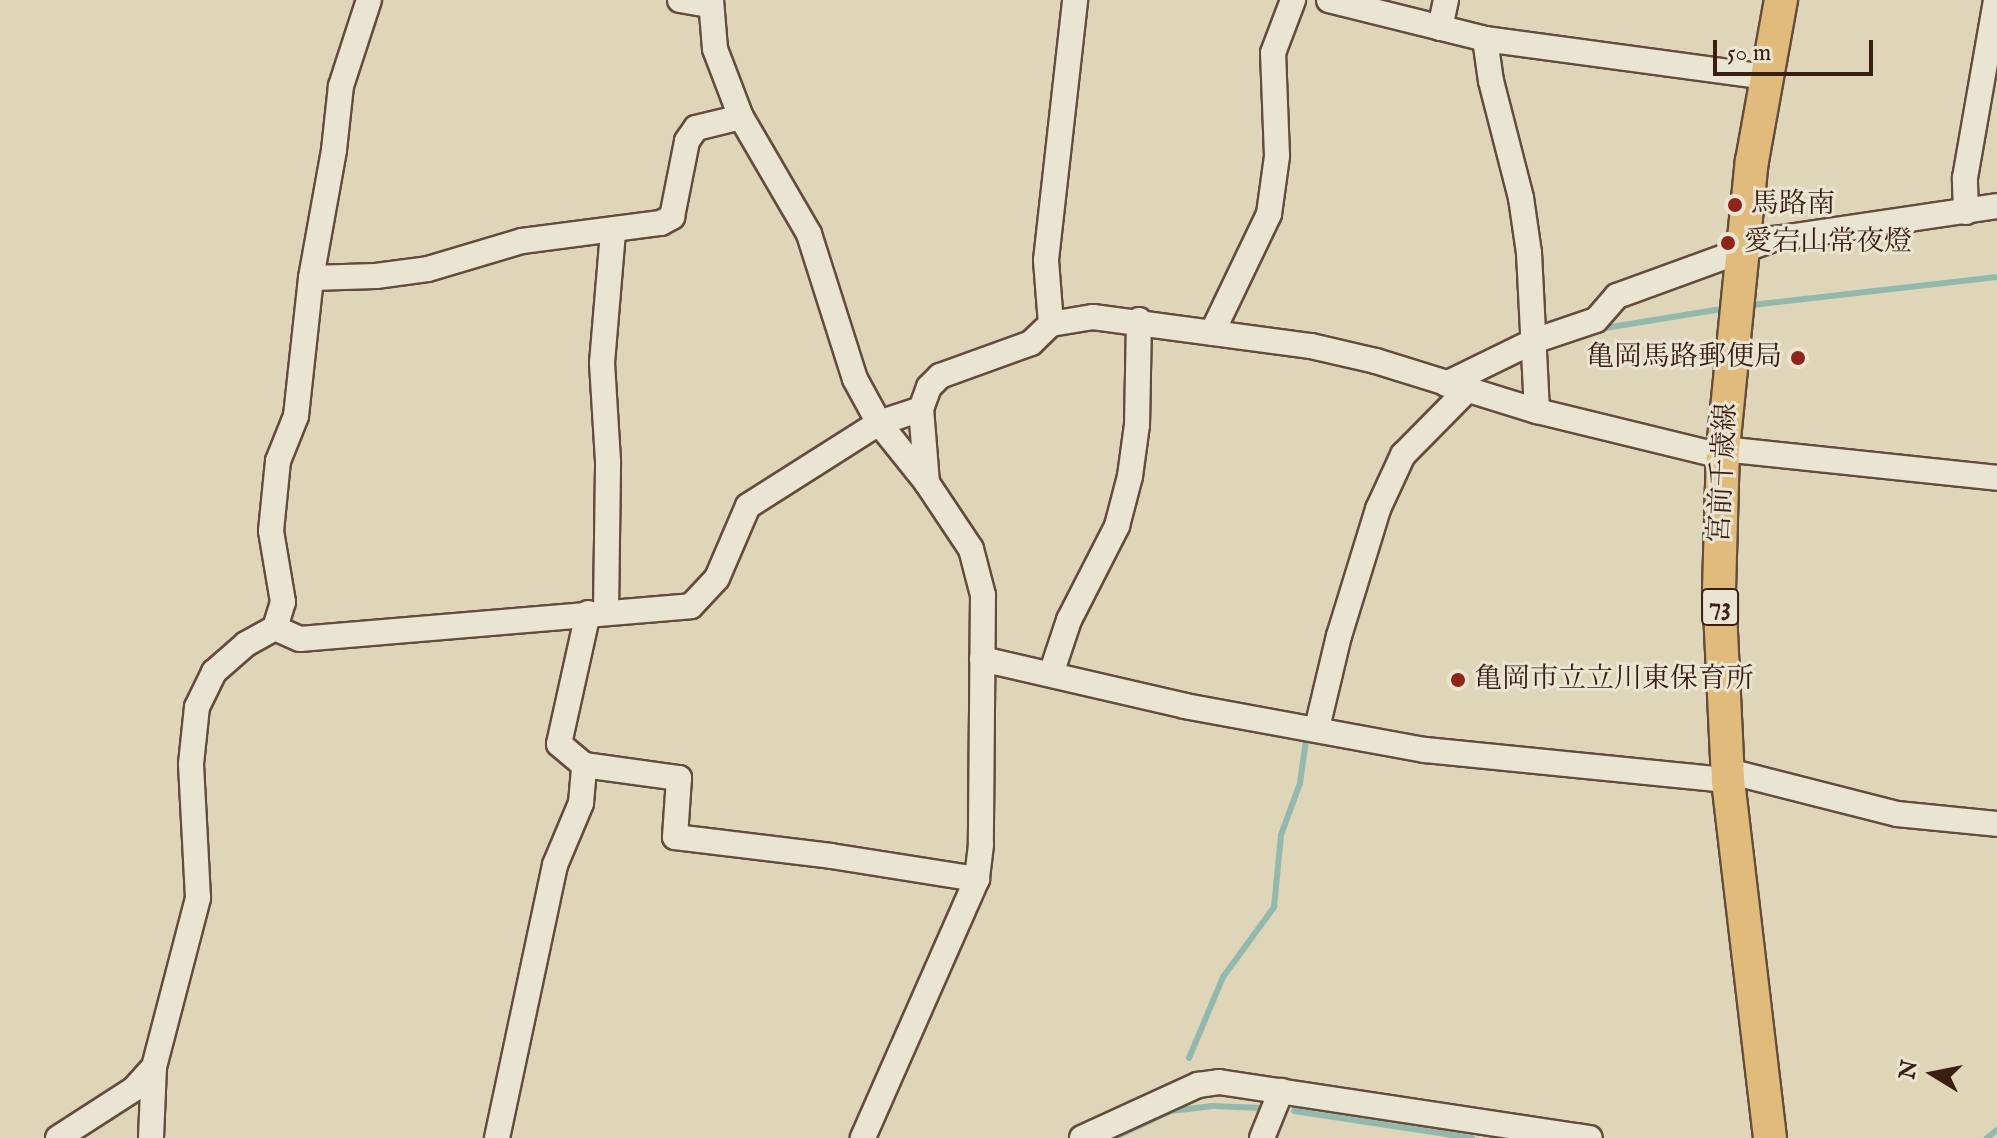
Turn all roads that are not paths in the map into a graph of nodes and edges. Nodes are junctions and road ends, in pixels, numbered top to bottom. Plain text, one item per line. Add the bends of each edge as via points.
1 (369, 0) edge
2 (680, 0) edge
3 (1075, 0) edge
4 (1293, 0) edge
5 (1329, 0) edge
6 (1446, 0) edge
7 (1781, 0) edge
8 (1996, 0) edge
9 (710, 2) edge
10 (1440, 28) junction
11 (1485, 39) junction
12 (1767, 77) junction
13 (741, 117) junction
14 (1997, 206) edge
15 (1966, 212) junction
16 (613, 231) junction
17 (1743, 251) junction
18 (311, 278) junction
19 (1139, 320) junction
20 (1051, 324) junction
21 (1212, 333) junction
22 (1534, 341) junction
23 (1457, 386) junction
24 (921, 409) junction
25 (1537, 411) junction
26 (879, 423) junction
27 (1722, 452) junction
28 (1997, 478) edge
29 (927, 483) junction
30 (597, 612) junction
31 (275, 628) junction
32 (982, 659) junction
33 (1051, 674) junction
34 (1317, 728) junction
35 (584, 765) junction
36 (1728, 776) junction
37 (1997, 824) edge
38 (977, 879) junction
39 (154, 1067) junction
40 (1281, 1091) junction
41 (58, 1138) edge
42 (151, 1138) edge
43 (497, 1138) edge
44 (863, 1138) edge
45 (1082, 1138) edge
46 (1262, 1138) edge
47 (1590, 1138) edge
48 (1770, 1138) edge

1 - 18 street via 341,86
2 - 9 street
3 - 20 street via 1046,260
4 - 21 street via 1273,53 1277,156 1269,214
5 - 10 street
6 - 10 street
7 - 12 main road, 宮前千歳線 / 73
8 - 15 street via 1965,178
9 - 13 street via 715,49
10 - 11 street
11 - 12 street
11 - 22 street via 1521,198
12 - 17 main road, 宮前千歳線 / 73
13 - 16 street via 696,128 687,141 672,217
13 - 26 street via 809,234 855,379
14 - 15 street
15 - 17 street via 1774,239
16 - 18 street via 522,241 428,269
16 - 30 street via 602,363 608,461
17 - 22 street via 1617,296 1596,320
17 - 27 main road, 宮前千歳線 / 73
18 - 31 street via 296,416 278,461 275,489 271,531 283,602
19 - 20 street via 1093,317
19 - 21 street
19 - 33 street via 1137,425 1130,476 1117,526 1069,620
20 - 24 street via 1031,343 940,376 929,387
21 - 23 street via 1311,346
22 - 23 street
22 - 25 street
23 - 25 street
23 - 34 street via 1403,455 1378,509
24 - 26 street
24 - 29 street
25 - 27 street
26 - 29 street
26 - 30 street via 748,506 717,578 691,606
27 - 28 street
27 - 36 main road, 宮前千歳線 / 73 via 1719,591
29 - 32 street via 971,549 983,595
30 - 31 street via 300,639
30 - 35 street via 559,744
31 - 39 street via 214,672 197,707 191,764 198,898
32 - 33 street
32 - 38 street
33 - 34 street via 1185,706
34 - 36 street via 1425,750
35 - 38 street via 679,778 675,837
35 - 43 street via 581,803 555,865
36 - 37 street via 1897,814
36 - 48 main road, 宮前千歳線 / 73
38 - 44 street
39 - 41 street via 134,1089
39 - 42 street
40 - 45 street via 1219,1082 1198,1085
40 - 46 street
40 - 47 street

